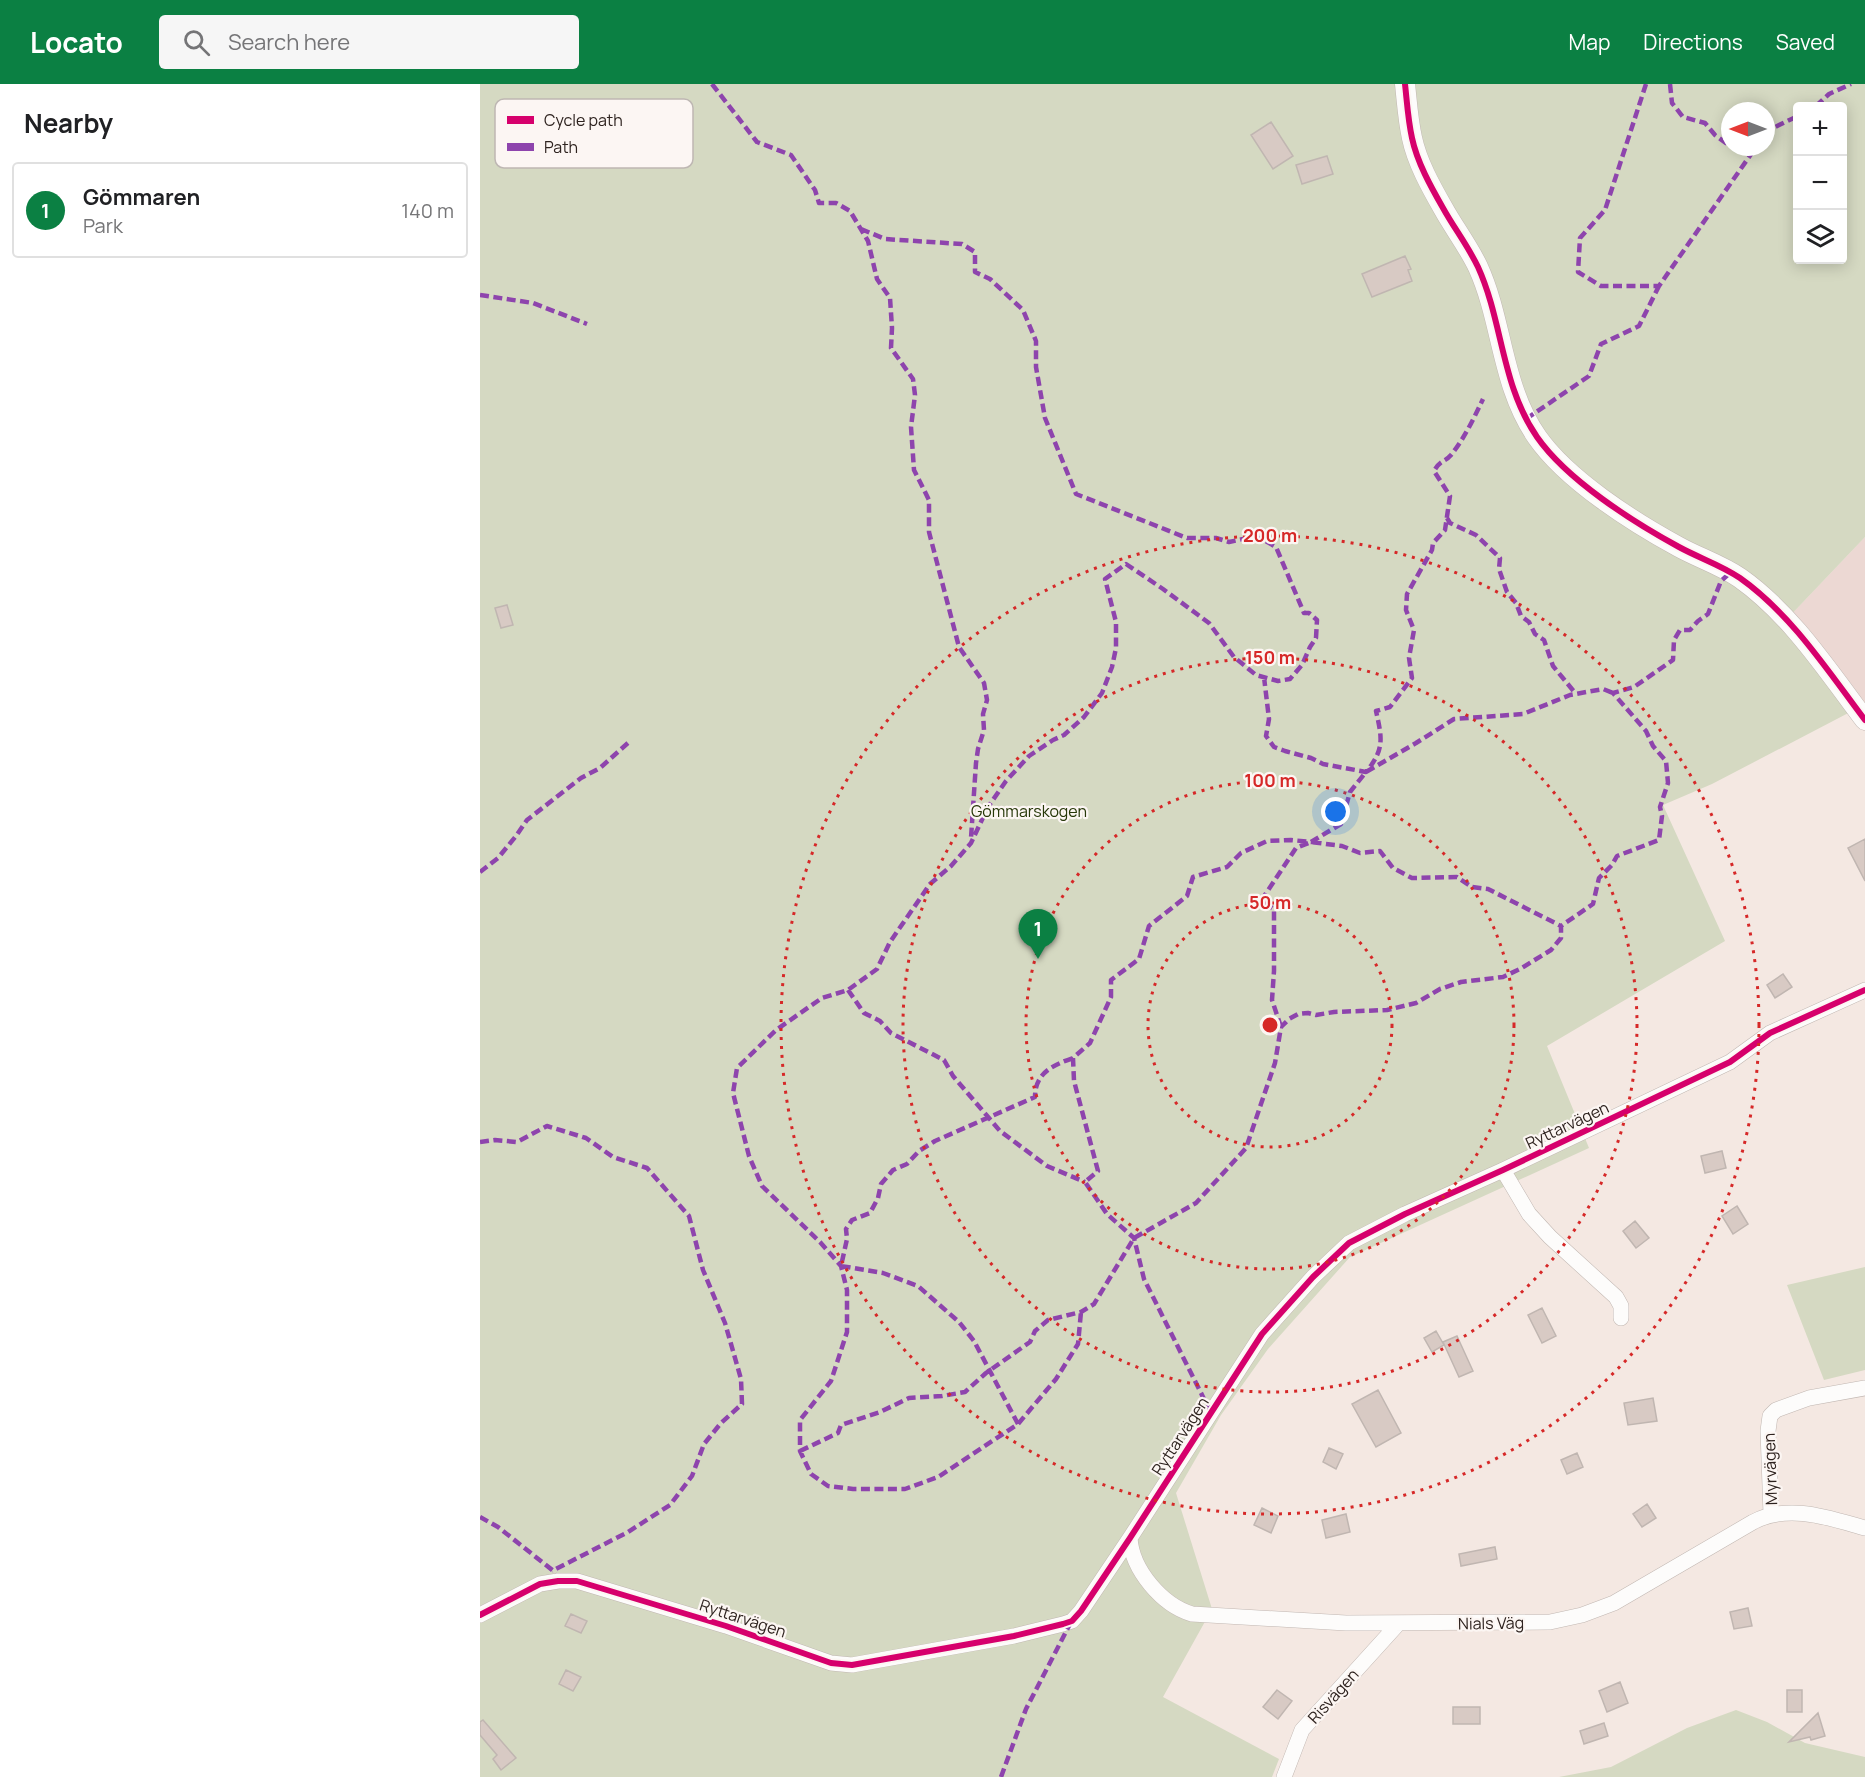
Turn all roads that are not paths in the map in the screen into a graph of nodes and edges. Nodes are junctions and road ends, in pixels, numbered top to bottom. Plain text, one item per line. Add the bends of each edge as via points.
1 (1405, 84) edge
2 (1865, 720) edge
3 (1865, 990) edge
4 (1503, 1170) junction
5 (1621, 1318) dead end
6 (1865, 1388) edge
7 (1771, 1514) junction
8 (1865, 1528) edge
9 (1130, 1538) junction
10 (480, 1615) edge
11 (1398, 1624) junction
12 (1284, 1777) edge

1 - 2 street via 1412,140 1441,206 1478,266 1509,378 1538,438 1554,457 1617,510 1738,577 1759,593 1809,647
3 - 4 street, Ryttarvägen via 1770,1033 1730,1062
4 - 5 street via 1529,1214 1616,1297
4 - 9 street, Ryttarvägen via 1375,1229 1335,1255 1262,1334
6 - 7 street, Myrvägen via 1809,1398 1770,1416
7 - 8 street, Nials Väg via 1813,1515
7 - 11 street, Nials Väg via 1614,1603 1582,1615 1550,1623
9 - 10 street, Ryttarvägen via 1072,1621 1014,1636 852,1665 831,1663 577,1581 540,1584
9 - 11 street, Nials Väg via 1146,1578 1181,1611 1206,1616
11 - 12 street, Risvägen via 1302,1730

